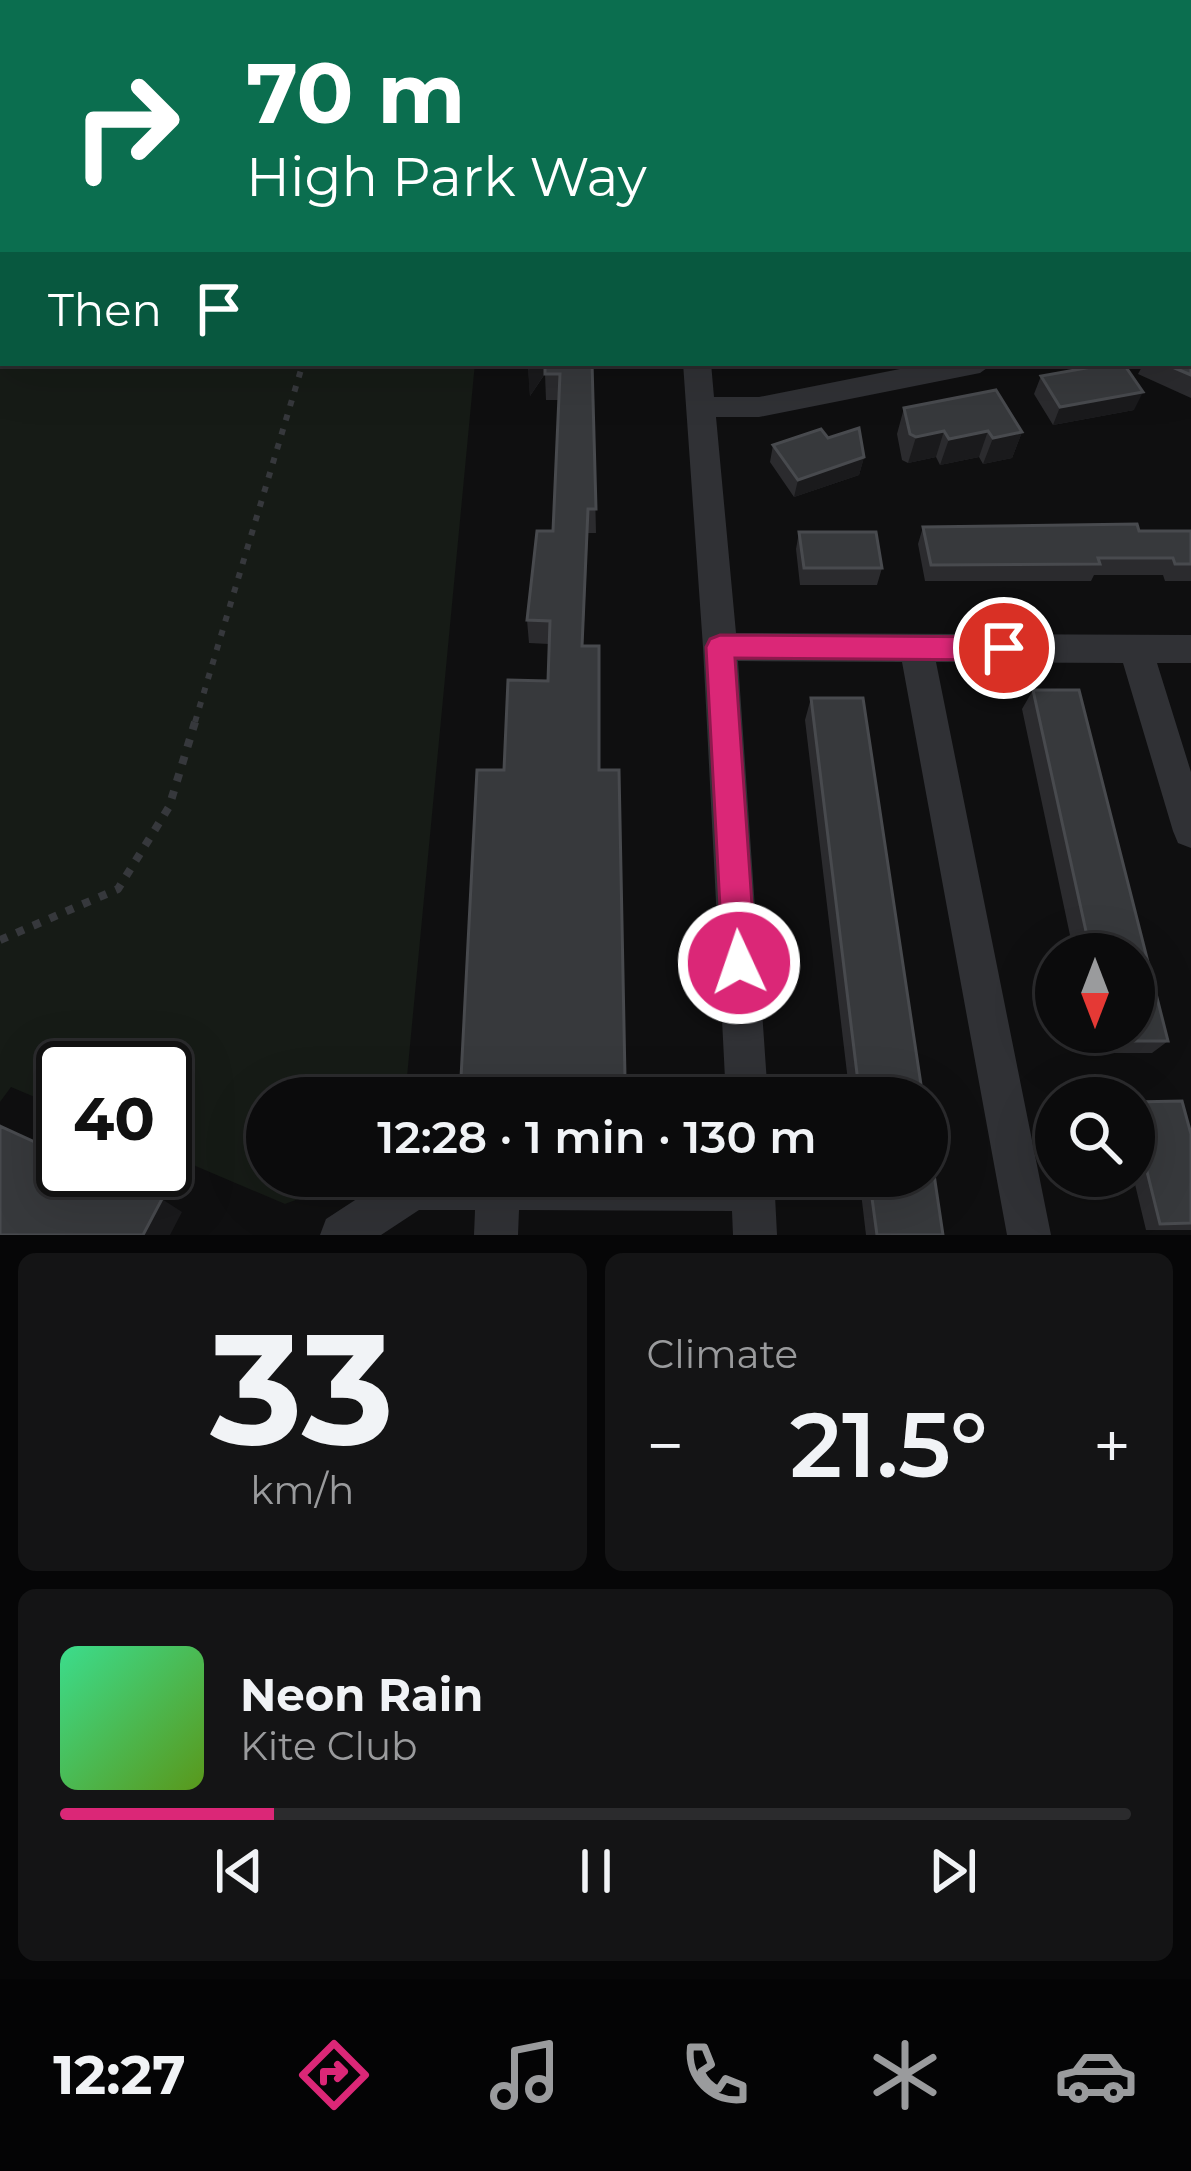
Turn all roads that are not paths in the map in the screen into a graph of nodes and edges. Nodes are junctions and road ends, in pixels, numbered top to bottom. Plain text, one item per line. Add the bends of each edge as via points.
1 (697, 366) edge
2 (965, 366) edge
3 (700, 407) junction
4 (720, 647) junction
5 (916, 648) junction
6 (1136, 649) junction
7 (1191, 649) edge
8 (1191, 831) edge
9 (746, 1077) edge
10 (399, 1197) edge
11 (498, 1197) edge
12 (754, 1197) edge
13 (342, 1235) edge
14 (496, 1235) edge
15 (755, 1235) edge
16 (1029, 1235) edge

1 - 3 street
2 - 3 street via 759,407
3 - 4 street
4 - 5 street
4 - 9 street
5 - 6 street
5 - 16 street
6 - 7 street
6 - 8 street
10 - 13 street
11 - 14 street
12 - 15 street

